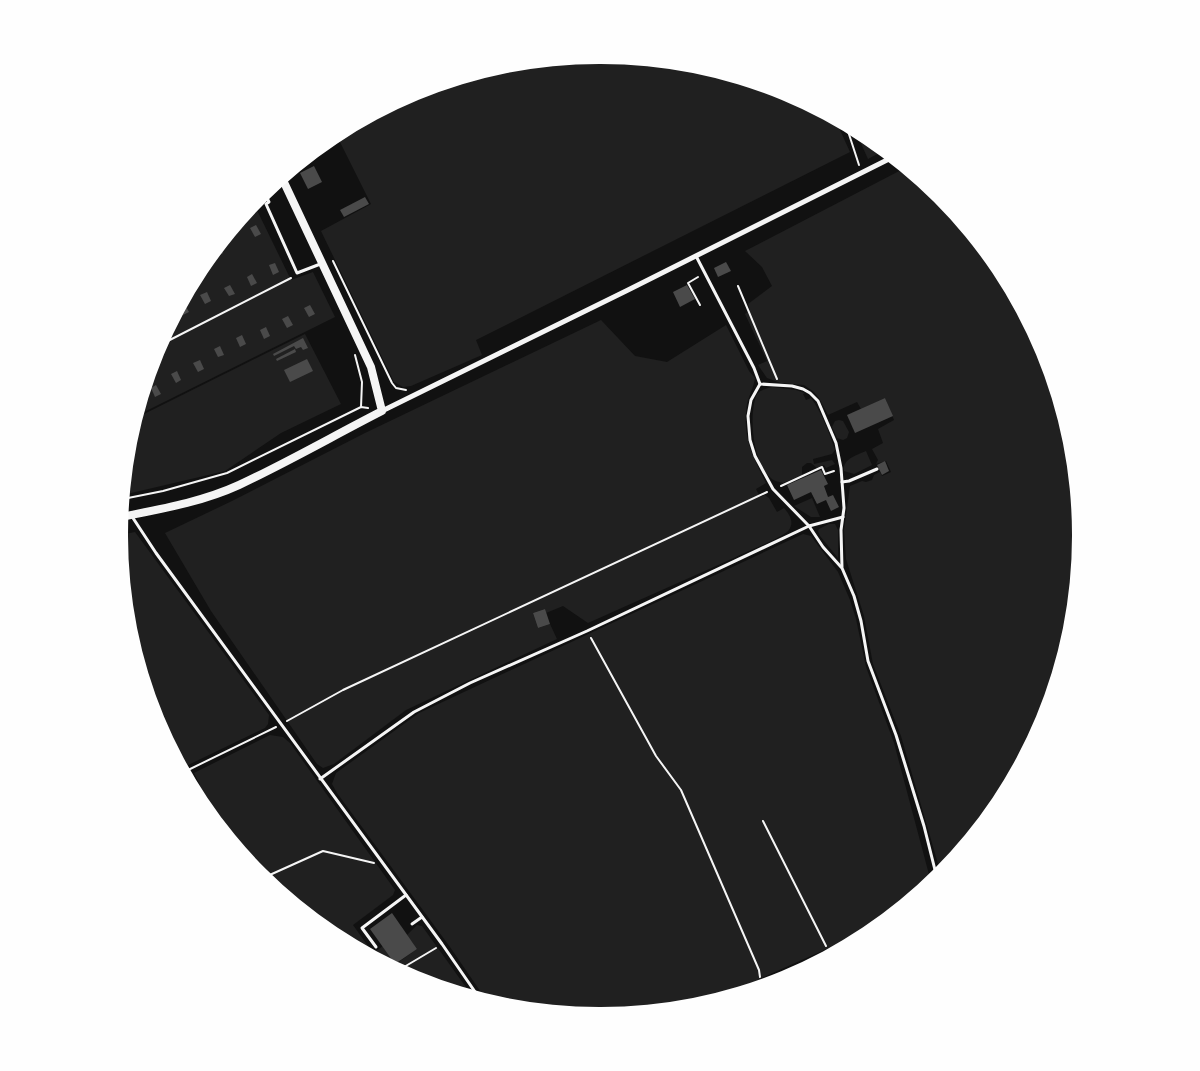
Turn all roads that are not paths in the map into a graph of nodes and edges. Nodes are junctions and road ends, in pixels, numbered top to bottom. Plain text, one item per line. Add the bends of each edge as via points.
1 (886, 160) edge
2 (285, 185) edge
3 (268, 200) edge
4 (696, 256) junction
5 (323, 263) junction
6 (760, 384) junction
7 (382, 411) junction
8 (877, 469) dead end
9 (842, 482) junction
10 (131, 515) joint
11 (843, 517) junction
12 (809, 526) junction
13 (842, 568) junction
14 (320, 779) junction
15 (935, 868) edge
16 (406, 895) junction
17 (422, 918) junction
18 (412, 924) dead end
19 (376, 947) dead end
20 (474, 990) edge

1 - 4 street
2 - 5 street
3 - 5 lane via 266,204 297,273
4 - 6 lane
4 - 7 street
5 - 7 street via 371,367
6 - 9 lane via 803,389 818,401 836,443
6 - 12 lane via 751,400 748,427 755,456 773,489
7 - 10 street via 238,485 197,500
8 - 9 lane
9 - 11 lane
10 - 14 lane
11 - 12 lane
11 - 13 lane
12 - 13 lane
12 - 14 lane via 414,712
13 - 15 lane via 854,596 868,661 896,735
14 - 16 lane
16 - 17 lane
16 - 19 lane via 362,928
17 - 18 lane
17 - 20 lane

